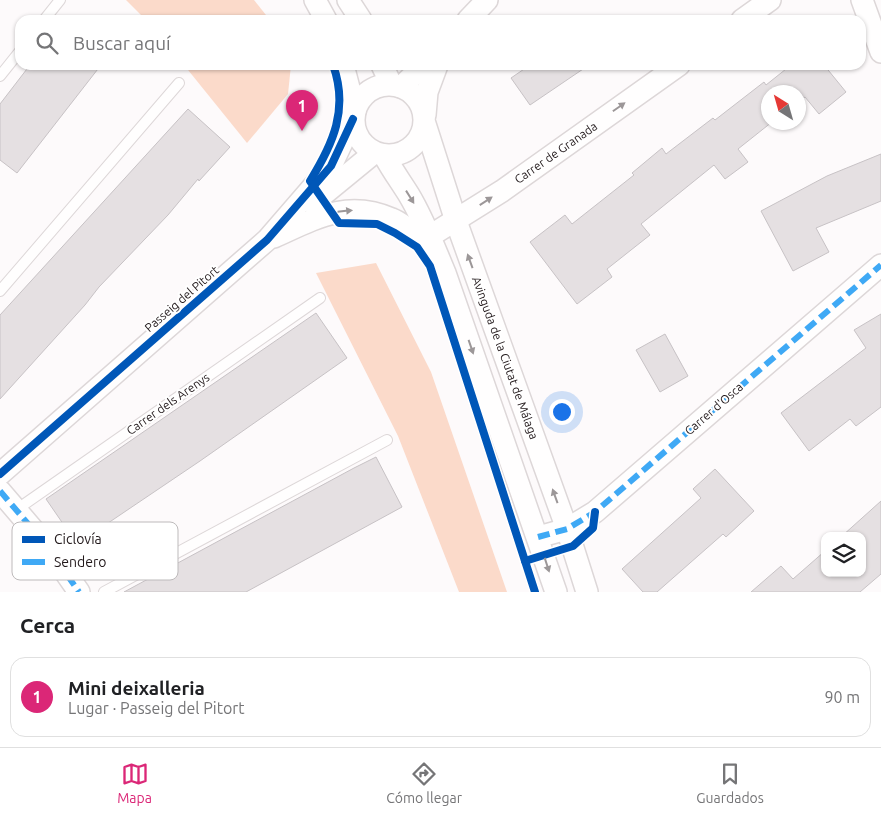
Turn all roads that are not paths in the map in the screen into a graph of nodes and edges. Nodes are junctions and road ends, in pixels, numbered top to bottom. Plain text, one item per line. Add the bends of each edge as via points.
1 (60, 0) edge
2 (315, 0) edge
3 (348, 0) edge
4 (487, 0) edge
5 (770, 0) edge
6 (863, 1) edge
7 (48, 15) edge
8 (323, 15) edge
9 (358, 15) edge
10 (473, 15) edge
11 (749, 15) edge
12 (881, 52) edge
13 (15, 57) edge
14 (344, 70) edge
15 (385, 70) edge
16 (417, 70) edge
17 (435, 70) edge
18 (672, 70) edge
19 (0, 76) edge
20 (180, 83) dead end
21 (396, 86) junction
22 (354, 115) junction
23 (424, 119) junction
24 (379, 154) junction
25 (456, 221) junction
26 (430, 236) junction
27 (267, 240) junction
28 (881, 265) edge
29 (0, 291) edge
30 (320, 298) dead end
31 (387, 440) dead end
32 (0, 474) edge
33 (0, 491) edge
34 (16, 510) junction
35 (26, 522) edge
36 (567, 528) junction
37 (538, 537) junction
38 (178, 552) edge
39 (71, 580) edge
40 (126, 580) edge
41 (79, 592) edge
42 (104, 592) edge
43 (556, 592) edge
44 (587, 592) edge

1 - 7 lane
2 - 8 street
3 - 9 street
4 - 10 street
5 - 11 street
6 - 12 street
13 - 19 lane
14 - 22 street
15 - 21 street
16 - 21 street
17 - 23 street via 427,92
25 -> 18 street, Carrer de Granada
20 - 29 lane
21 - 22 street via 379,86 368,92 360,100
21 - 23 street via 410,91 417,98
22 - 24 street via 354,130 359,139
22 - 27 street, Passeig del Pitort via 331,166
23 - 24 street via 422,135 406,152
23 - 25 street, Avinguda de la Ciutat de Málaga
24 -> 26 street via 409,195
24 - 27 street
25 - 26 street, Carrer de Granada
36 -> 25 street, Avinguda de la Ciutat de Málaga
27 -> 26 street via 322,216 358,210 393,219 415,234
26 -> 37 street via 446,273
27 - 32 street, Passeig del Pitort
28 - 36 street, Carrer d'Osca via 595,512
30 - 34 lane, Carrer dels Arenys
31 - 38 lane
33 - 34 street
34 - 35 street
36 - 37 street, Carrer d'Osca
36 - 44 street, Avinguda de la Ciutat de Málaga
37 -> 43 street
39 - 41 street
40 - 42 lane

